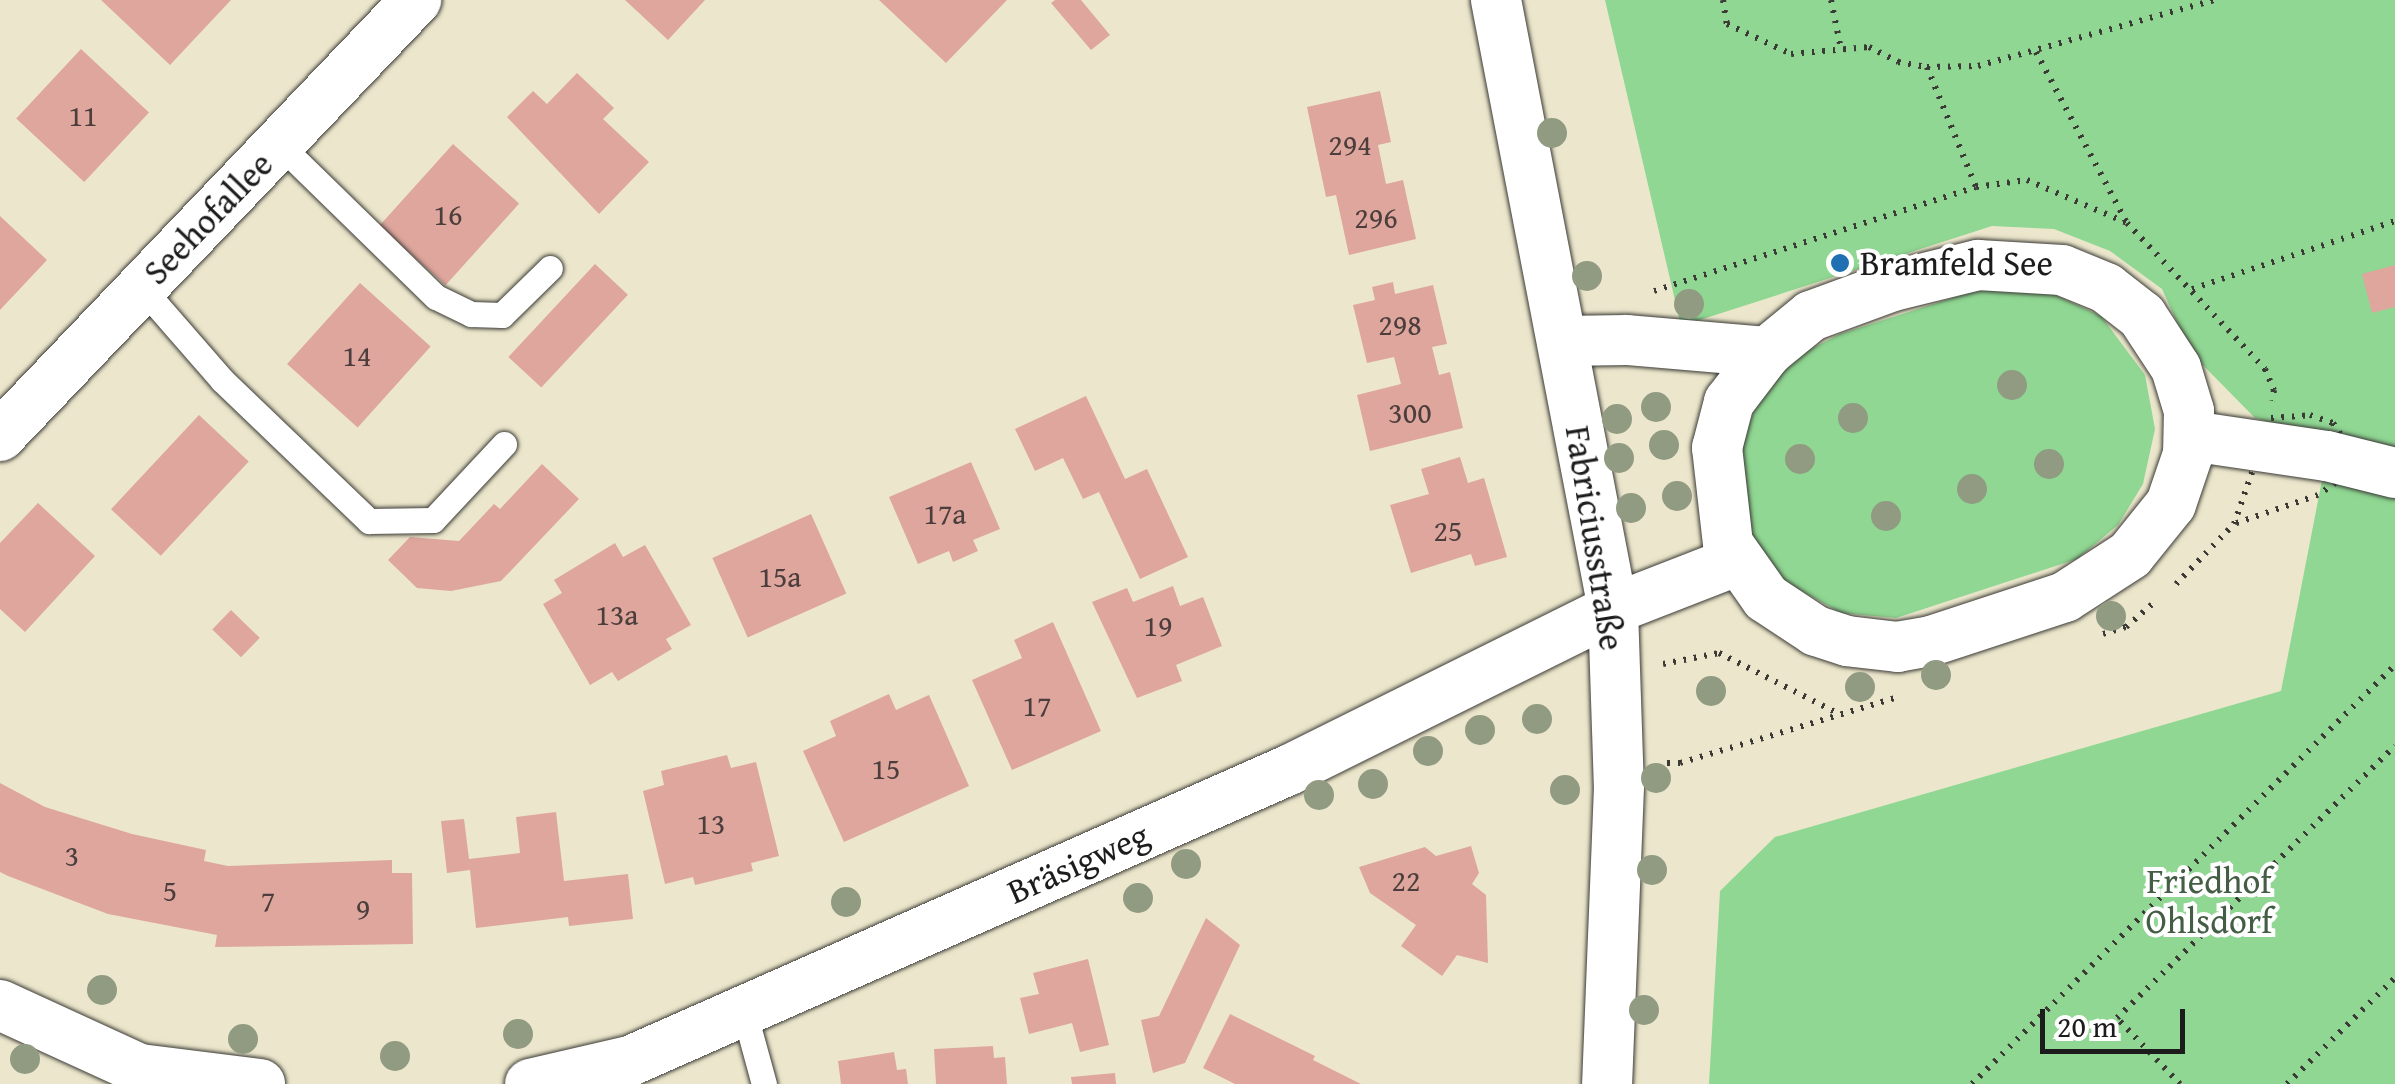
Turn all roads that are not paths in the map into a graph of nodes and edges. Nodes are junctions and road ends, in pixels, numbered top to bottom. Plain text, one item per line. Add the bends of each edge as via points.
1 (416, 0) edge
2 (1496, 0) edge
3 (279, 144) junction
4 (550, 268) dead end
5 (141, 287) junction
6 (1562, 341) junction
7 (1767, 352) junction
8 (0, 436) edge
9 (2191, 436) junction
10 (504, 444) dead end
11 (2395, 473) edge
12 (1736, 561) junction
13 (1613, 609) junction
14 (0, 1005) edge
15 (744, 1011) junction
16 (131, 1076) edge
17 (260, 1084) edge
18 (530, 1084) edge
19 (764, 1084) edge
20 (1607, 1084) edge

1 - 3 street, Seehofallee
2 - 6 street, Fabriciusstraße
3 - 4 lane via 436,297 470,314 502,314
3 - 5 street, Seehofallee
5 - 8 street, Seehofallee
5 - 10 lane via 222,380 368,521 433,520
6 - 7 street
6 - 13 street, Fabriciusstraße
7 - 9 street via 1811,316 1838,304 1978,265 2062,270 2106,288 2149,325 2186,391
7 - 12 street via 1729,402 1718,438 1723,518
9 - 11 street
9 - 12 street via 2171,504 2110,572 2066,597 1931,641 1876,647 1816,631 1766,598
12 - 13 street, Bräsigweg
13 - 15 street, Bräsigweg via 1289,770
13 - 20 street, Fabriciusstraße via 1619,787
14 - 16 street
15 - 18 street, Bräsigweg via 630,1061
15 - 19 lane
16 - 17 street

